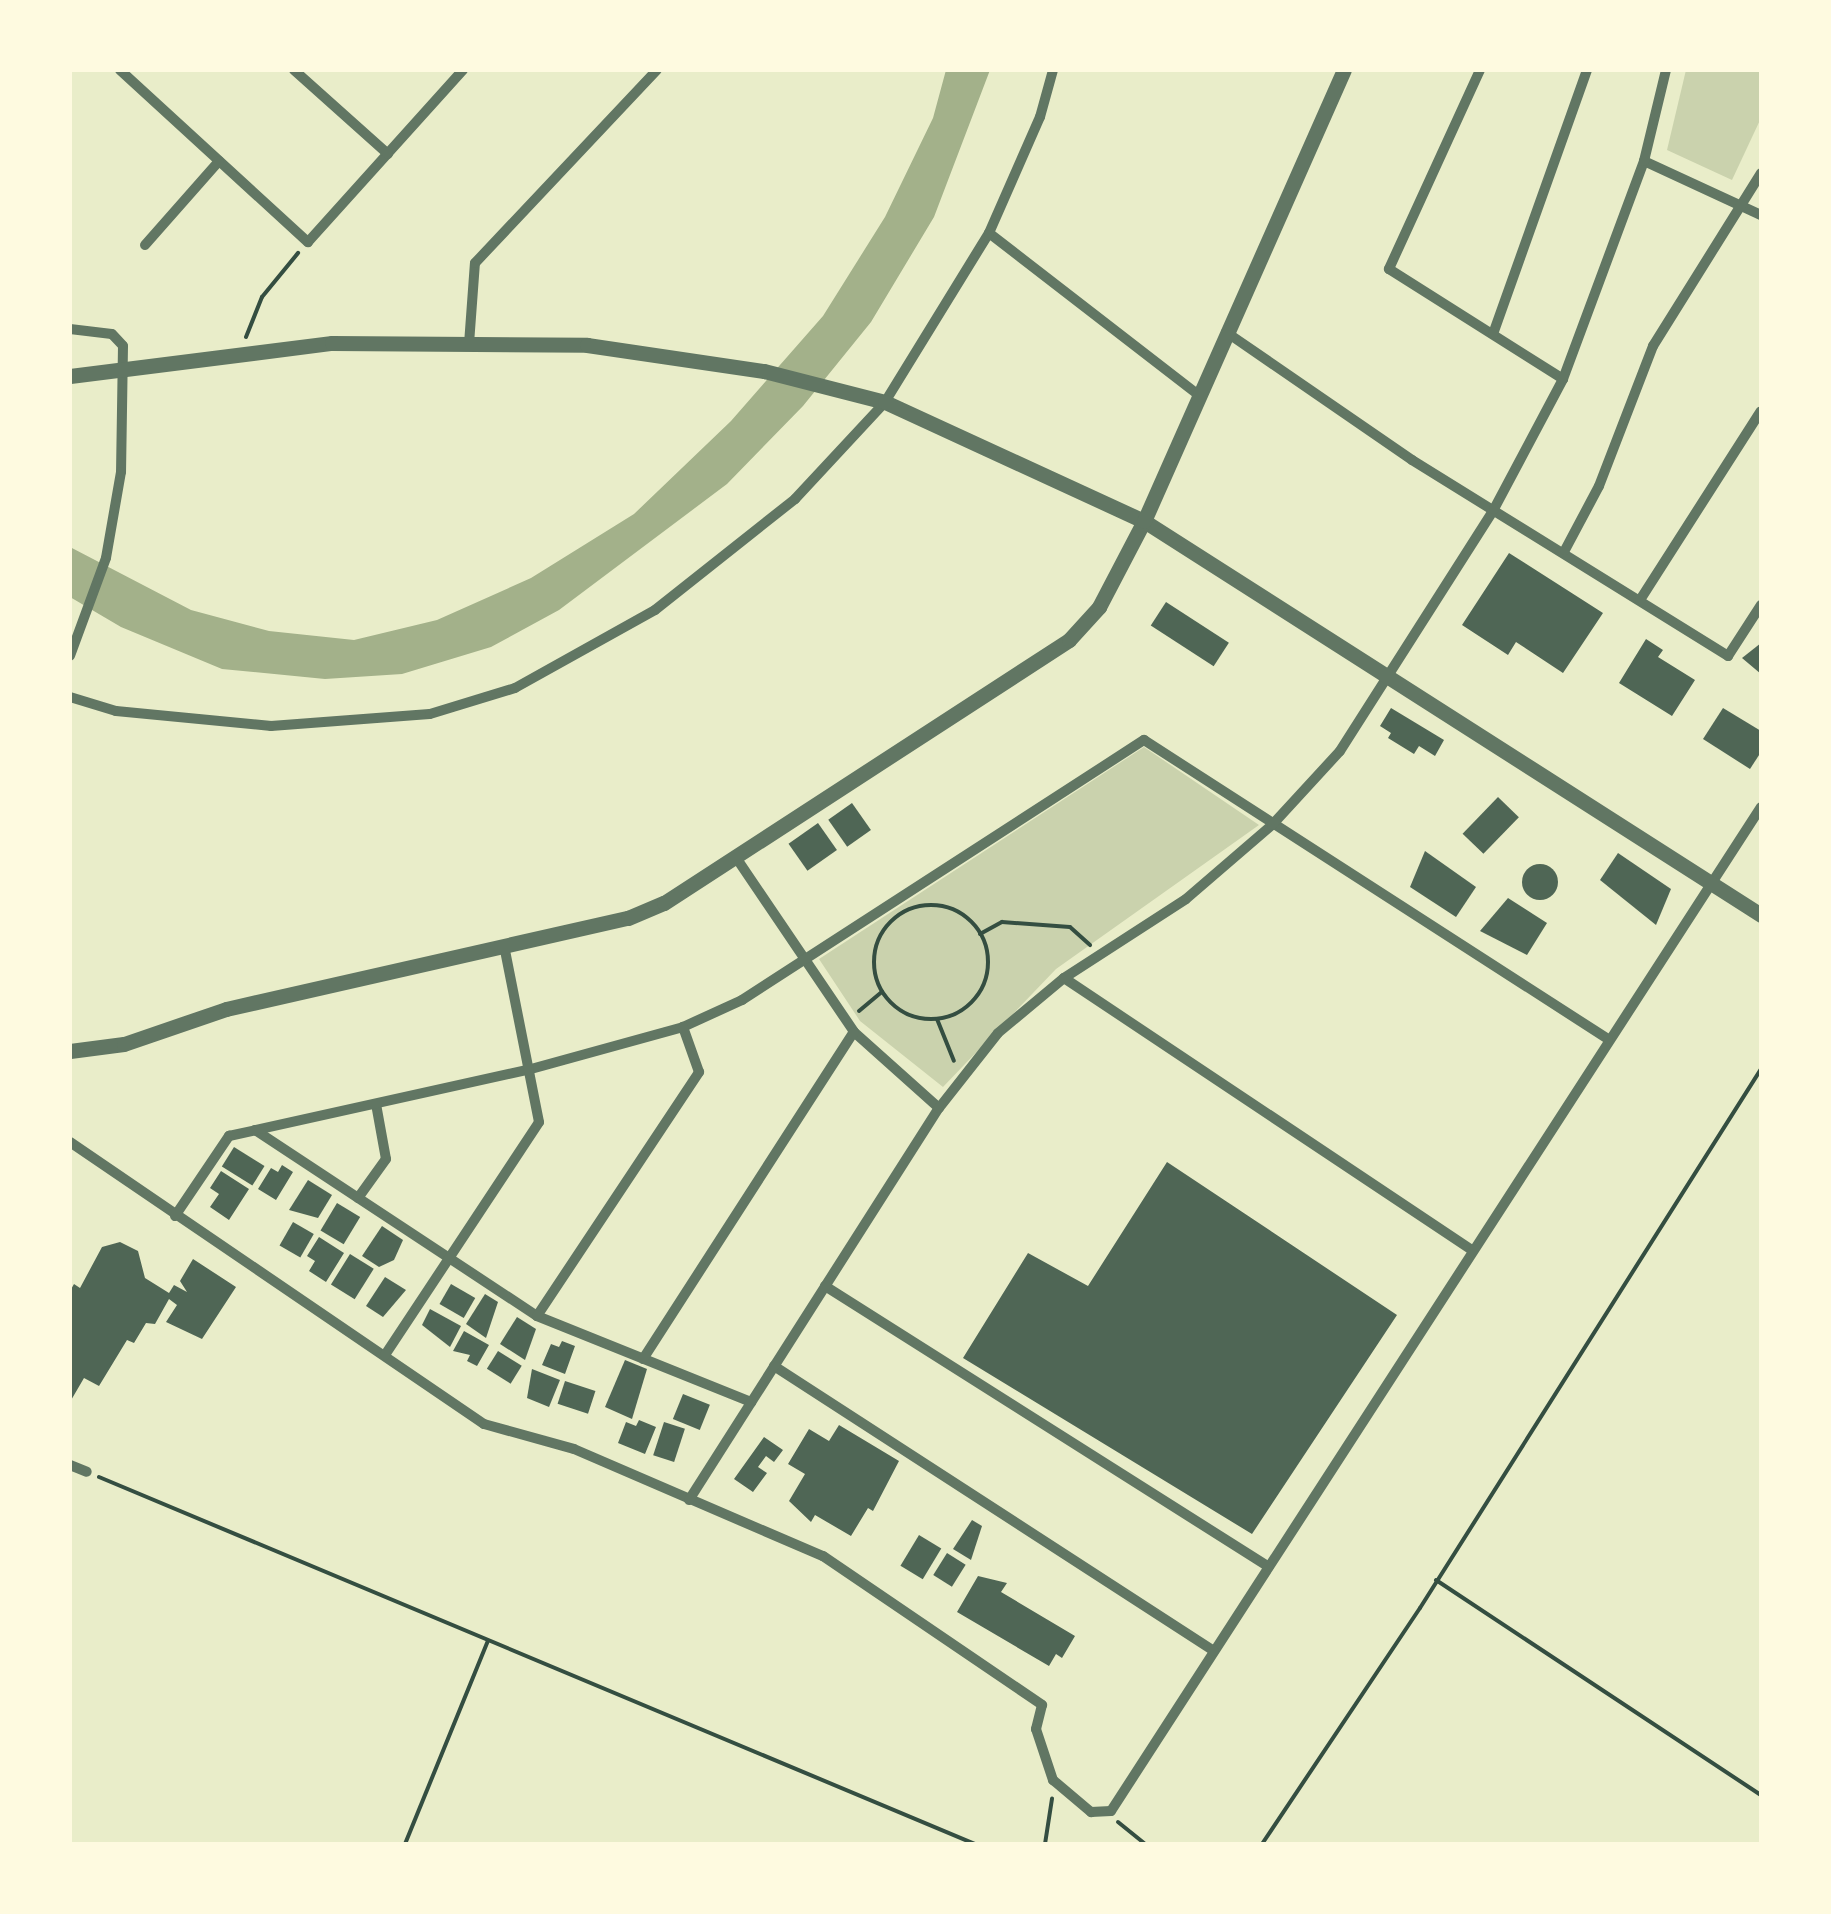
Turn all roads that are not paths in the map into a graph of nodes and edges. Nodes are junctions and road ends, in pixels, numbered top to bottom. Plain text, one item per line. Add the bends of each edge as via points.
1 (120, 70) edge
2 (463, 70) edge
3 (657, 70) edge
4 (1053, 70) edge
5 (1344, 70) edge
6 (1480, 70) edge
7 (1587, 70) edge
8 (1666, 70) edge
9 (300, 72) edge
10 (388, 154) junction
11 (219, 161) junction
12 (1644, 161) junction
13 (1761, 173) edge
14 (1740, 204) junction
15 (1761, 215) edge
16 (989, 233) junction
17 (145, 245) dead end
18 (70, 329) edge
19 (1226, 332) junction
20 (1493, 334) junction
21 (469, 344) junction
22 (122, 371) junction
23 (70, 376) edge
24 (1563, 379) junction
25 (1198, 394) junction
26 (885, 402) junction
27 (1761, 411) edge
28 (1494, 508) junction
29 (1144, 521) junction
30 (1565, 550) junction
31 (1640, 600) junction
32 (1761, 606) edge
33 (70, 656) edge
34 (1389, 678) junction
35 (70, 697) edge
36 (1761, 806) edge
37 (1272, 826) junction
38 (735, 856) junction
39 (1710, 884) junction
40 (1761, 915) edge
41 (504, 946) junction
42 (800, 962) junction
43 (1064, 978) junction
44 (683, 1027) junction
45 (854, 1032) junction
46 (1608, 1039) junction
47 (70, 1051) edge
48 (531, 1069) junction
49 (376, 1104) junction
50 (939, 1108) junction
51 (255, 1130) junction
52 (70, 1142) edge
53 (358, 1198) junction
54 (175, 1216) junction
55 (1472, 1250) junction
56 (448, 1258) junction
57 (825, 1286) junction
58 (537, 1316) junction
59 (385, 1355) junction
60 (643, 1359) junction
61 (774, 1366) junction
62 (751, 1402) junction
63 (70, 1464) edge
64 (87, 1472) road end
65 (688, 1500) junction
66 (1269, 1566) junction
67 (1214, 1651) junction

1 - 11 street
2 - 10 street
3 - 21 street via 475,263
4 - 16 street via 1040,117
5 - 19 street
6 - 20 street via 1389,269
7 - 20 street
8 - 12 street
9 - 10 street
10 - 11 street via 308,242
11 - 17 street
12 - 14 street
12 - 24 street
13 - 14 street
14 - 15 street
14 - 30 street via 1653,346 1599,486
16 - 25 street
16 - 26 street
18 - 22 street via 112,334 124,346
19 - 25 street
19 - 28 street
20 - 24 street
21 - 22 street via 332,343
21 - 26 street via 587,346 764,371
22 - 23 street
22 - 33 street via 121,472 106,558
24 - 28 street
25 - 29 street
26 - 29 street
26 - 35 street via 795,499 722,563 596,648 515,688 430,714 322,725 196,722 116,712
27 - 31 street
28 - 30 street
28 - 34 street
29 - 34 street
29 - 38 street via 1099,606 1070,640
30 - 31 street
31 - 32 street via 1728,656
34 - 37 street via 1340,751
34 - 39 street
36 - 39 street
37 - 42 street via 1144,740
37 - 43 street via 1186,899
37 - 46 street
38 - 41 street via 628,918
38 - 42 street
39 - 40 street
39 - 46 street
41 - 47 street via 226,1009 124,1044
41 - 48 street
42 - 44 street
42 - 45 street
43 - 50 street via 998,1033
43 - 55 street
44 - 48 street
44 - 58 street via 699,1072
45 - 50 street
45 - 60 street
46 - 55 street
48 - 49 street
48 - 56 street via 539,1122
49 - 51 street
49 - 53 street via 386,1158
50 - 57 street
51 - 53 street
51 - 54 street via 230,1136
52 - 54 street
53 - 56 street
54 - 59 street
55 - 66 street
56 - 58 street
56 - 59 street
57 - 61 street
57 - 66 street
58 - 60 street
59 - 65 street via 484,1424 574,1449
60 - 62 street
61 - 62 street
61 - 67 street
62 - 65 street
63 - 64 street
65 - 67 street via 823,1556 1042,1705 1036,1729 1053,1780 1092,1812 1110,1811
66 - 67 street

